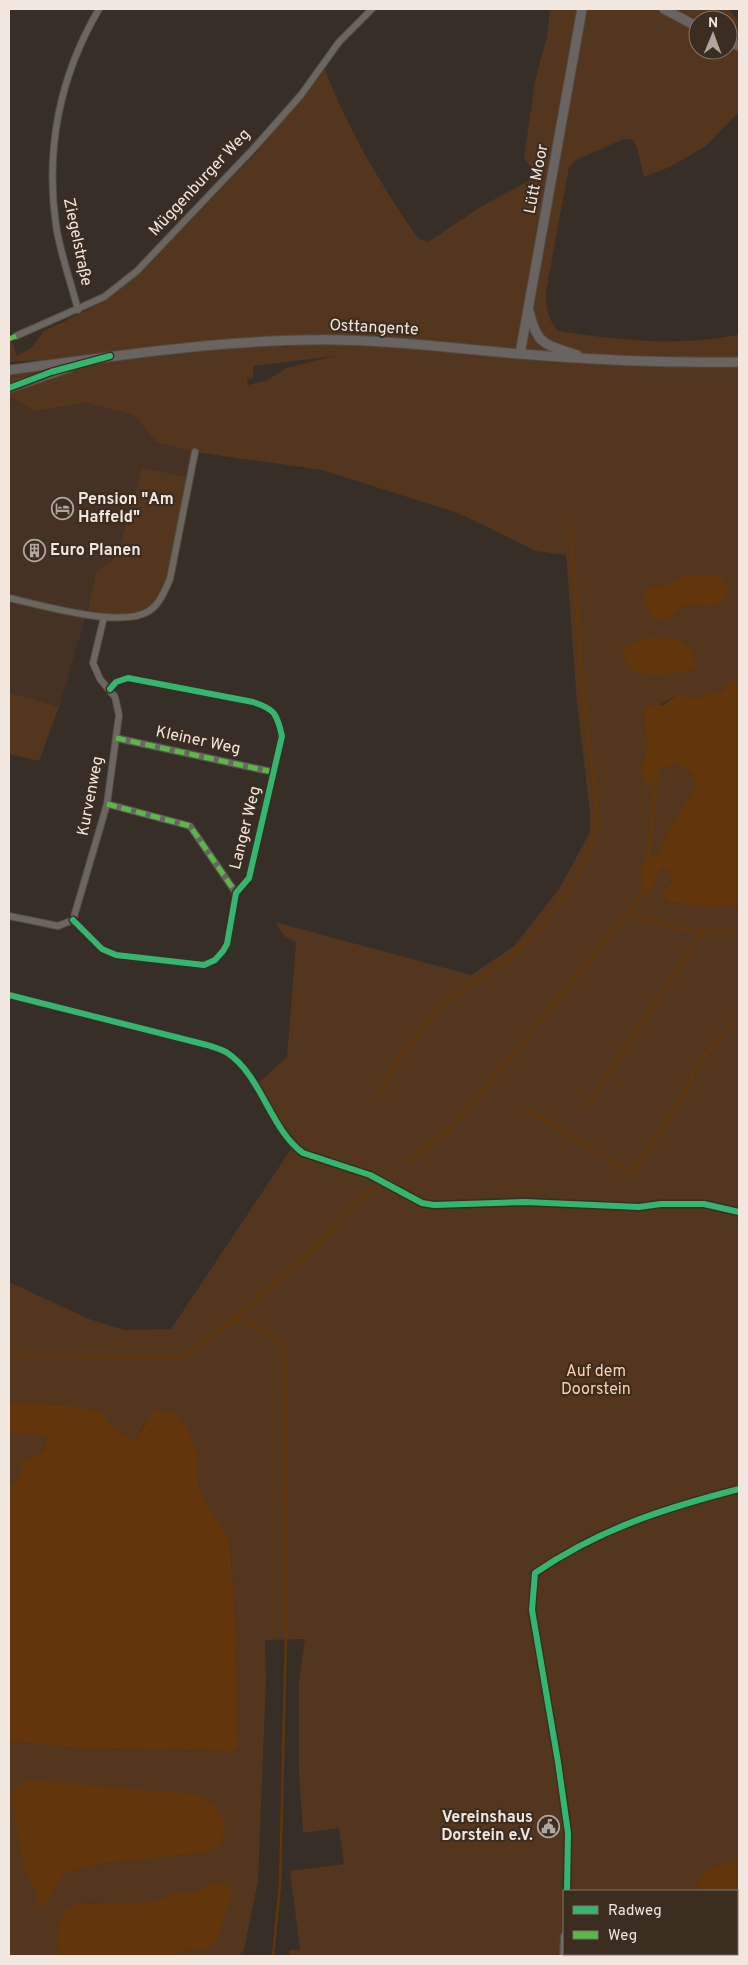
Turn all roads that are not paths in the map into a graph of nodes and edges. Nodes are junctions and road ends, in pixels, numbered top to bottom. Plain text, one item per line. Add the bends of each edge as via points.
1 (99, 9) edge
2 (372, 9) edge
3 (664, 9) edge
4 (583, 10) edge
5 (688, 21) edge
6 (528, 308) junction
7 (78, 310) junction
8 (16, 336) dead end
9 (520, 354) junction
10 (110, 356) junction
11 (586, 358) junction
12 (739, 362) edge
13 (9, 370) edge
14 (9, 388) edge
15 (195, 452) dead end
16 (9, 598) edge
17 (104, 617) junction
18 (110, 689) junction
19 (116, 738) junction
20 (273, 772) junction
21 (107, 804) junction
22 (236, 893) junction
23 (9, 916) edge
24 (73, 920) junction
25 (9, 995) edge
26 (739, 1212) edge
27 (739, 1489) edge
28 (567, 1890) edge

1 - 7 street, Ziegelstraße via 86,30 65,81 54,132 51,184 56,227
2 - 7 street, Müggenburger Weg via 338,42 301,95 255,147 138,271 104,297
3 - 5 main road
4 - 6 main road, Lütt Moor
6 - 9 main road, Lütt Moor
6 - 11 main road via 534,332 545,344
7 - 8 street, Müggenburger Weg
9 - 10 main road, Osttangente via 340,340 245,341
9 - 11 main road, Osttangente
10 - 13 main road, Osttangente
10 - 14 main road via 51,372
11 - 12 main road, Osttangente
15 - 17 street via 170,579 161,598 149,611 130,617
16 - 17 street
17 - 18 street, Kurvenweg via 93,663 100,679
18 - 19 street, Kurvenweg via 119,715
18 - 20 street, Langer Weg via 116,682 128,678 268,706 276,713 282,736
19 - 20 street, Kleiner Weg
19 - 21 street, Kurvenweg
20 - 22 street, Langer Weg via 249,878
21 - 22 street, Langer Weg via 190,826
21 - 24 street, Kurvenweg
22 - 24 street, Langer Weg via 227,944 215,960 204,965 116,955 102,949
23 - 24 street via 58,926
25 - 26 street via 225,1052 255,1086 293,1146 303,1153 384,1181 422,1203 434,1206 525,1202 639,1207 704,1204
27 - 28 street via 649,1514 600,1534 535,1573 532,1610 568,1833

